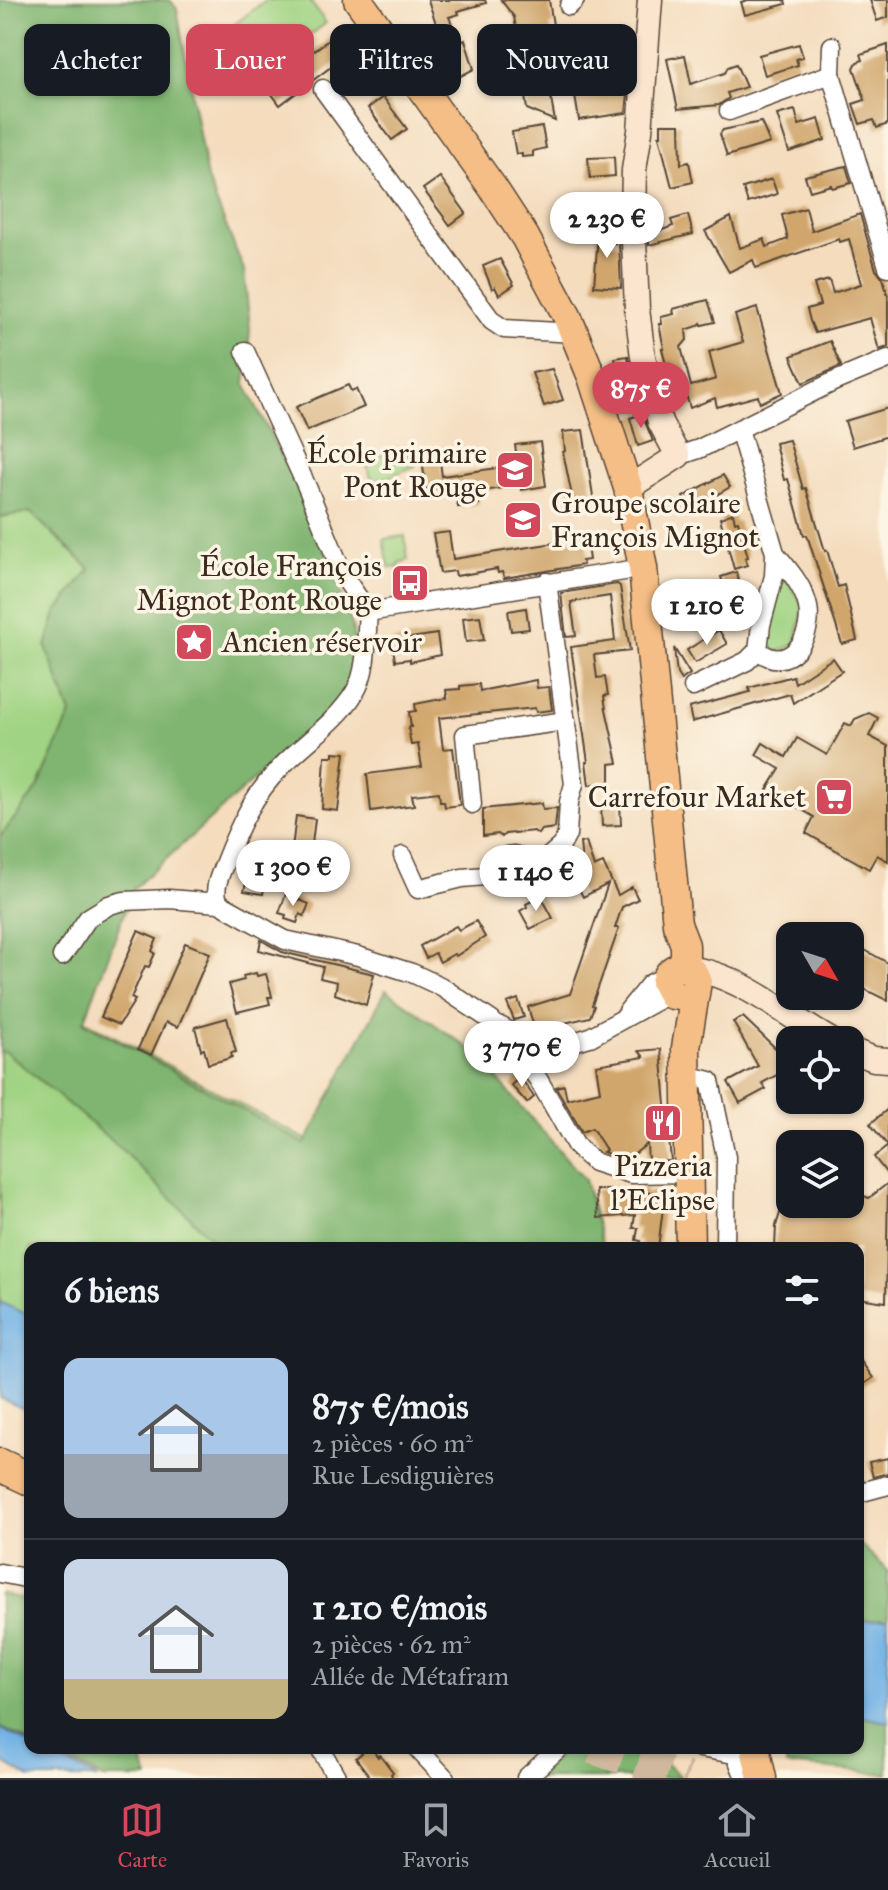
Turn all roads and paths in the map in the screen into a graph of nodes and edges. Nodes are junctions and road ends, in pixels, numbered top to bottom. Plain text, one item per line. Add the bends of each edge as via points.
1 (358, 0) edge
2 (650, 0) edge
3 (832, 46) dead end
4 (831, 74) junction
5 (323, 89) dead end
6 (729, 111) dead end
7 (888, 267) edge
8 (575, 333) junction
9 (245, 351) dead end
10 (888, 359) edge
11 (739, 429) junction
12 (678, 456) junction
13 (628, 488) junction
14 (775, 553) junction
15 (643, 568) junction
16 (547, 582) junction
17 (368, 612) junction
18 (758, 650) junction
19 (693, 687) dead end
20 (566, 721) junction
21 (472, 804) dead end
22 (403, 856) dead end
23 (219, 903) junction
24 (62, 956) dead end
25 (680, 981) junction
26 (492, 1021) junction
27 (806, 1026) edge
28 (864, 1055) edge
29 (888, 1060) edge
30 (687, 1061) junction
31 (688, 1173) junction
32 (725, 1219) junction
33 (690, 1235) edge
34 (725, 1242) edge
35 (0, 1465) edge
36 (24, 1476) edge
37 (888, 1485) edge
38 (864, 1491) edge
39 (0, 1573) edge
40 (24, 1578) edge
41 (323, 1754) edge
42 (423, 1754) edge
43 (552, 1754) edge
44 (741, 1754) edge
45 (743, 1754) edge
46 (337, 1778) edge
47 (445, 1778) edge
48 (526, 1778) edge
49 (745, 1778) edge
50 (762, 1778) edge

1 - 8 main road via 517,225
2 - 12 street via 634,170 637,309 660,422
3 - 4 street
4 - 6 street
4 - 7 street
5 - 8 street via 492,321 504,329
8 - 13 main road
9 - 17 street via 344,577
10 - 11 street
11 - 12 street
11 - 14 street
12 - 13 street
13 - 15 main road
14 - 18 street
14 - 18 street via 808,603 809,631 789,655 771,658
15 - 16 street
15 - 25 main road via 677,924 685,945
16 - 17 street
16 - 20 street
17 - 23 street via 358,688 340,714 256,796 217,883
18 - 19 street via 747,661
20 - 21 street via 465,735
20 - 22 street via 574,784 567,835 554,853 536,862 507,856 485,876 418,889
23 - 24 street via 169,899 109,905 88,918
23 - 26 street via 285,940 412,973
25 - 26 street via 650,984 624,1017 570,1043 528,1042
25 - 27 street via 752,994
25 - 30 main road
26 - 31 street via 538,1079 577,1147 594,1162 631,1174
28 - 29 street
30 - 31 main road
30 - 32 street via 710,1081 726,1157
31 - 33 main road
32 - 33 street
32 - 34 street
35 - 36 highway
37 - 38 street
39 - 40 street
41 - 46 street
42 - 47 street
43 - 48 street
44 - 49 street
45 - 50 main road

